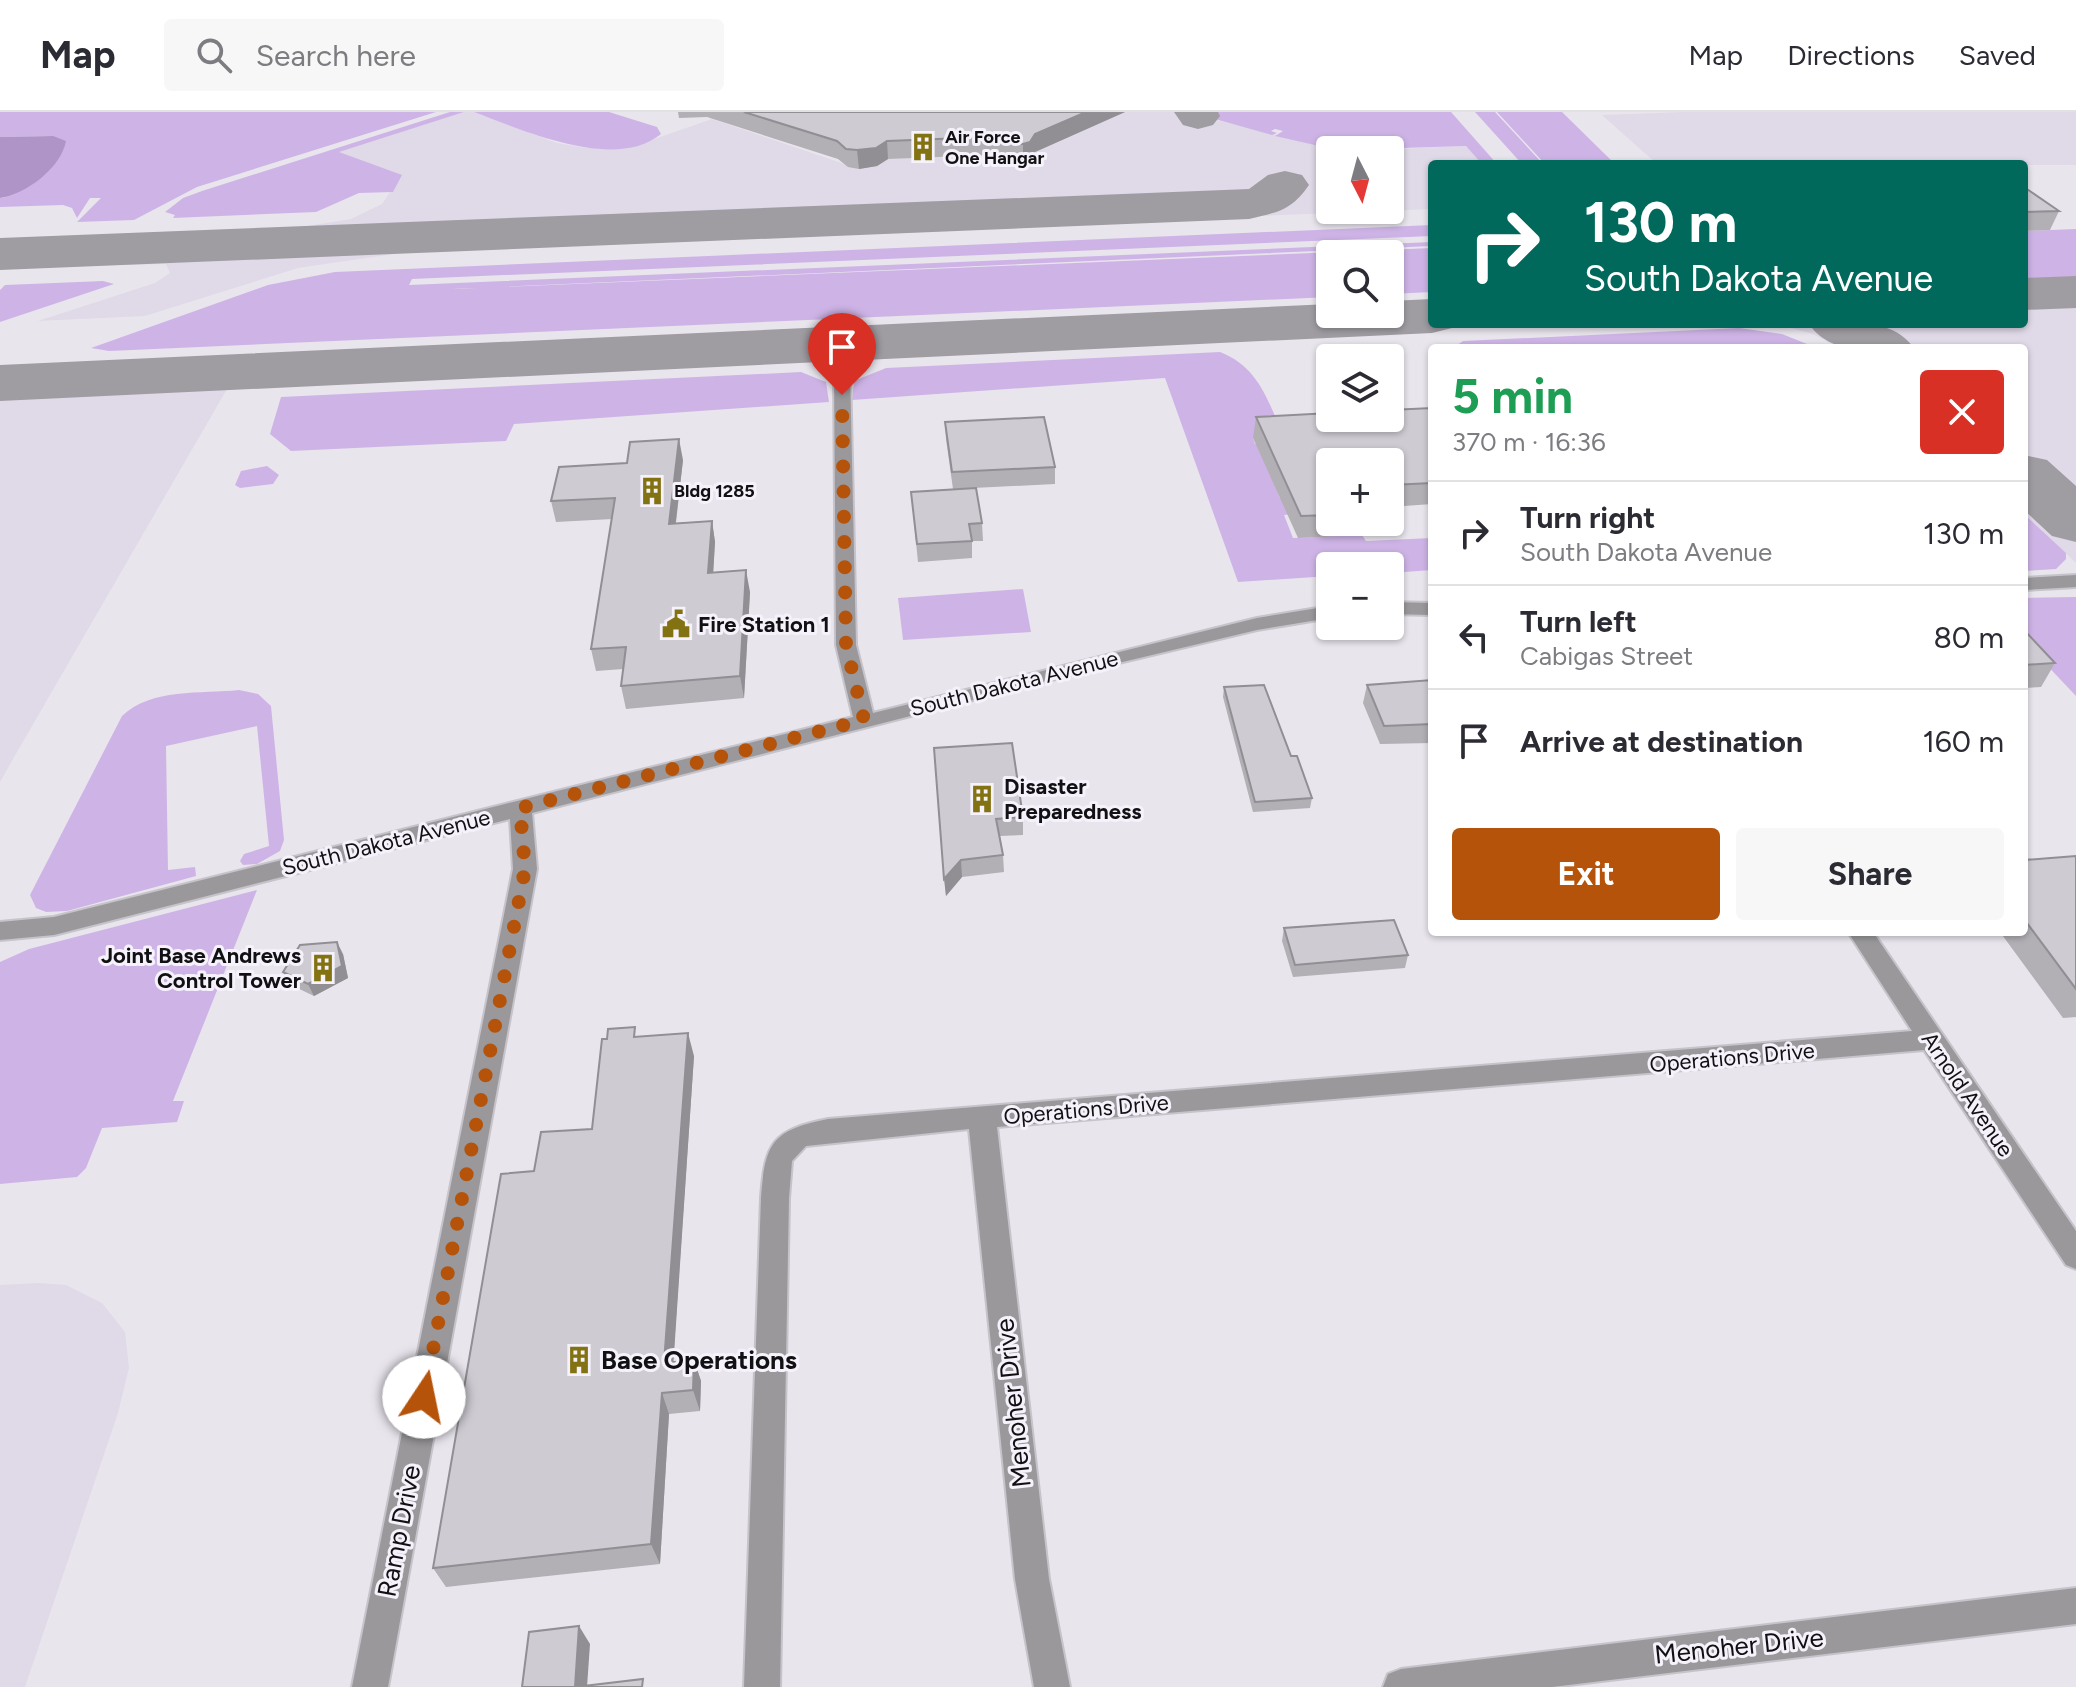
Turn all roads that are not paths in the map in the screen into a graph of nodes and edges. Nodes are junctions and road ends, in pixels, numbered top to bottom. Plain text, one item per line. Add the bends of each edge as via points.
1 (842, 369) dead end
2 (2076, 581) edge
3 (2028, 584) edge
4 (1404, 608) edge
5 (1428, 609) edge
6 (1316, 614) edge
7 (864, 720) junction
8 (520, 808) junction
9 (0, 931) edge
10 (1863, 936) edge
11 (1932, 1039) junction
12 (982, 1118) junction
13 (2076, 1256) edge
14 (2076, 1606) edge
15 (370, 1687) edge
16 (762, 1687) edge
17 (1052, 1687) edge
18 (1401, 1687) edge

1 - 7 street via 846,645
2 - 3 street
4 - 5 street
6 - 7 street, South Dakota Avenue
7 - 8 street, South Dakota Avenue
8 - 9 street, South Dakota Avenue via 54,926
8 - 15 street, Ramp Drive via 525,869
10 - 11 street, Arnold Avenue
11 - 12 street, Operations Drive
11 - 13 street, Arnold Avenue
12 - 16 street, Operations Drive via 828,1130 798,1136 778,1157
12 - 17 street, Menoher Drive via 1030,1565
14 - 18 street, Menoher Drive

